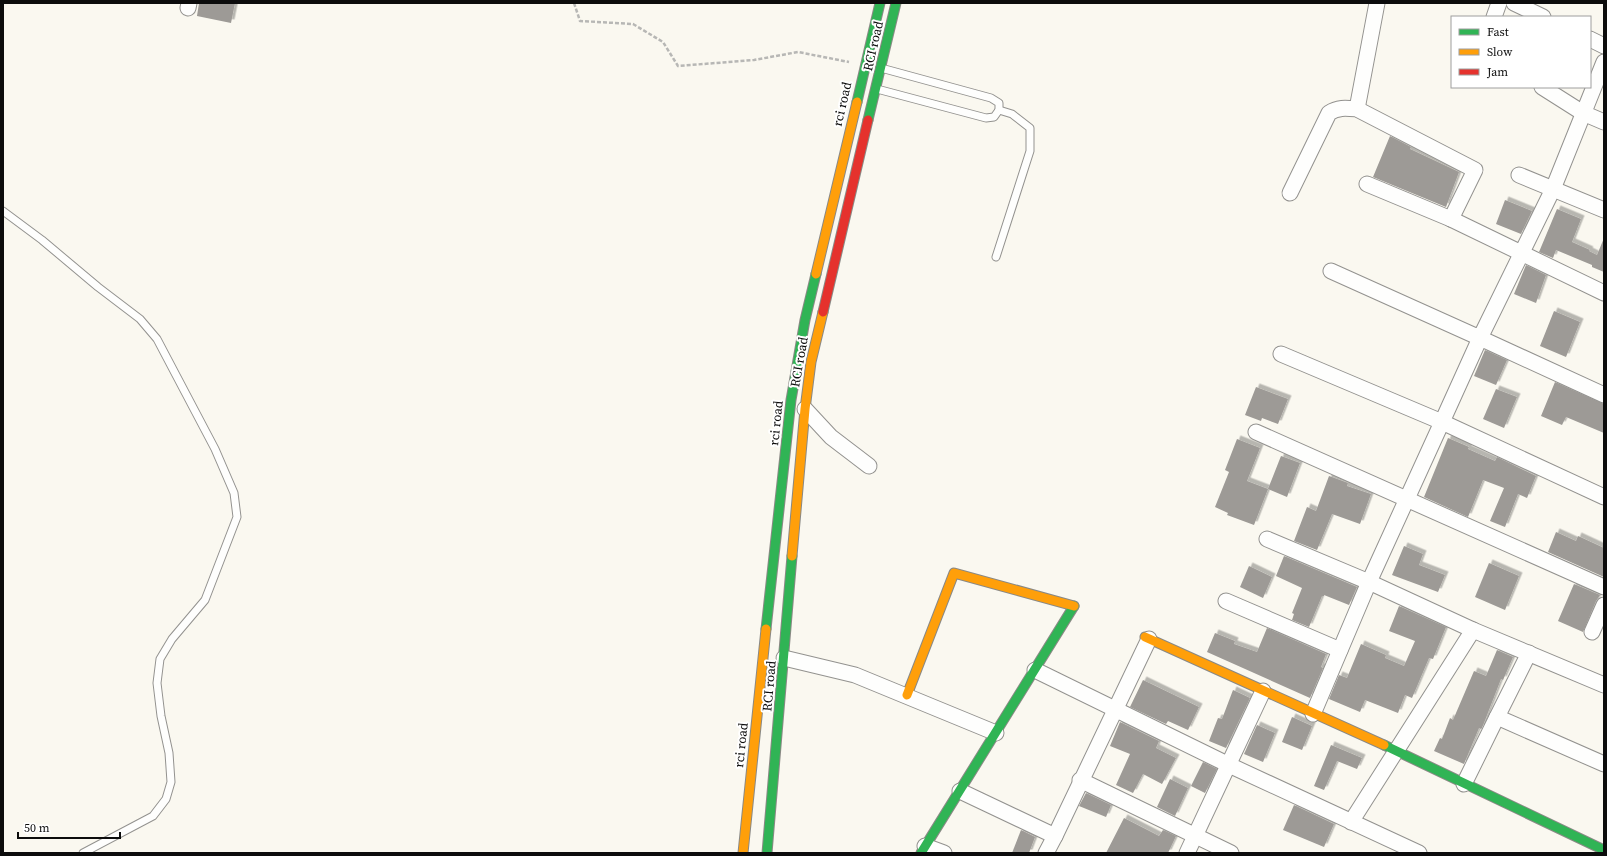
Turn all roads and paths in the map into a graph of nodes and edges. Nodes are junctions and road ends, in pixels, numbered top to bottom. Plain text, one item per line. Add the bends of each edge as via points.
1 (574, 3) edge
2 (880, 3) edge
3 (896, 3) edge
4 (1377, 3) edge
5 (1499, 3) edge
6 (1514, 3) edge
7 (1494, 16) edge
8 (1541, 16) edge
9 (1591, 40) edge
10 (1604, 46) edge
11 (1604, 62) edge
12 (865, 65) junction
13 (881, 68) junction
14 (876, 88) junction
15 (1544, 88) edge
16 (1357, 109) junction
17 (999, 110) junction
18 (1583, 113) junction
19 (1604, 122) edge
20 (1519, 175) dead end
21 (1367, 184) dead end
22 (1552, 189) junction
23 (1290, 193) dead end
24 (831, 206) junction
25 (847, 210) junction
26 (1604, 210) edge
27 (3, 211) edge
28 (1451, 219) junction
29 (1522, 254) junction
30 (996, 257) dead end
31 (1331, 271) dead end
32 (1604, 293) edge
33 (1480, 338) junction
34 (1281, 354) dead end
35 (1604, 395) edge
36 (805, 409) junction
37 (1442, 422) junction
38 (1256, 432) dead end
39 (869, 466) dead end
40 (1604, 497) edge
41 (1406, 499) junction
42 (1267, 539) dead end
43 (1369, 582) junction
44 (1604, 587) edge
45 (1226, 600) dead end
46 (1604, 605) edge
47 (1472, 630) junction
48 (1592, 632) dead end
49 (1147, 638) joint
50 (1340, 650) junction
51 (1529, 653) junction
52 (784, 658) junction
53 (1034, 670) junction
54 (1604, 685) edge
55 (1263, 691) junction
56 (906, 695) junction
57 (1115, 710) junction
58 (1313, 714) junction
59 (1497, 717) junction
60 (767, 722) junction
61 (996, 733) junction
62 (1395, 750) junction
63 (1604, 764) edge
64 (1229, 765) junction
65 (1080, 780) junction
66 (1464, 784) junction
67 (960, 791) junction
68 (1351, 822) junction
69 (1054, 836) junction
70 (1196, 836) junction
71 (923, 850) edge
72 (1604, 850) edge
73 (83, 853) edge
74 (743, 853) edge
75 (767, 853) edge
76 (944, 853) edge
77 (1046, 853) edge
78 (1187, 853) edge
79 (1231, 853) edge
80 (1419, 853) edge

1 - 12 path via 580,21 633,24 657,38 678,66 754,60 798,52
2 - 12 main road, rci road
3 - 13 main road, RCI road
4 - 16 street
5 - 7 street
6 - 8 street
9 - 10 street
11 - 18 street
12 - 24 main road, rci road
13 - 14 main road, RCI road
13 - 17 lane via 991,98 999,103
14 - 17 lane via 986,118 994,117
14 - 25 main road, RCI road
15 - 18 street
16 - 23 street via 1335,109 1329,113
16 - 28 street via 1475,170
17 - 30 lane via 1012,114 1030,128 1030,151
18 - 19 street
18 - 22 street
20 - 22 street
21 - 28 street
22 - 26 street
22 - 29 street
24 - 25 main road
24 - 60 main road, rci road via 805,320 791,400
25 - 36 main road, RCI road via 810,362
27 - 73 lane via 140,319 157,339 215,449 234,493 238,517 205,600 172,639 160,658 157,683 169,753 171,782 166,799 154,816
28 - 29 street
29 - 32 street
29 - 33 street
31 - 33 street
33 - 35 street
33 - 37 street
34 - 37 street
36 - 39 street via 832,437
36 - 52 main road, RCI road
37 - 40 street
37 - 41 street
38 - 41 street
41 - 43 street
41 - 44 street
42 - 43 street
43 - 47 street
43 - 50 street
45 - 50 street
46 - 48 street
47 - 51 street
47 - 62 street
49 - 55 main road
49 - 57 street
50 - 58 street
51 - 54 street
51 - 59 street
52 - 56 street via 855,675
52 - 60 main road, RCI road
53 - 56 main road via 1074,606 954,573
53 - 57 street
53 - 61 main road
55 - 58 main road
55 - 64 street
56 - 61 street
57 - 64 street
57 - 65 street
58 - 62 main road
59 - 63 street
59 - 66 street
60 - 74 main road, rci road
60 - 75 main road, RCI road
61 - 67 main road
62 - 66 main road
62 - 68 street
64 - 68 street
64 - 70 street
65 - 69 street
65 - 70 street
66 - 72 main road
67 - 69 street
67 - 71 main road
68 - 80 street
69 - 77 street
70 - 78 street
70 - 79 street
71 - 76 street

